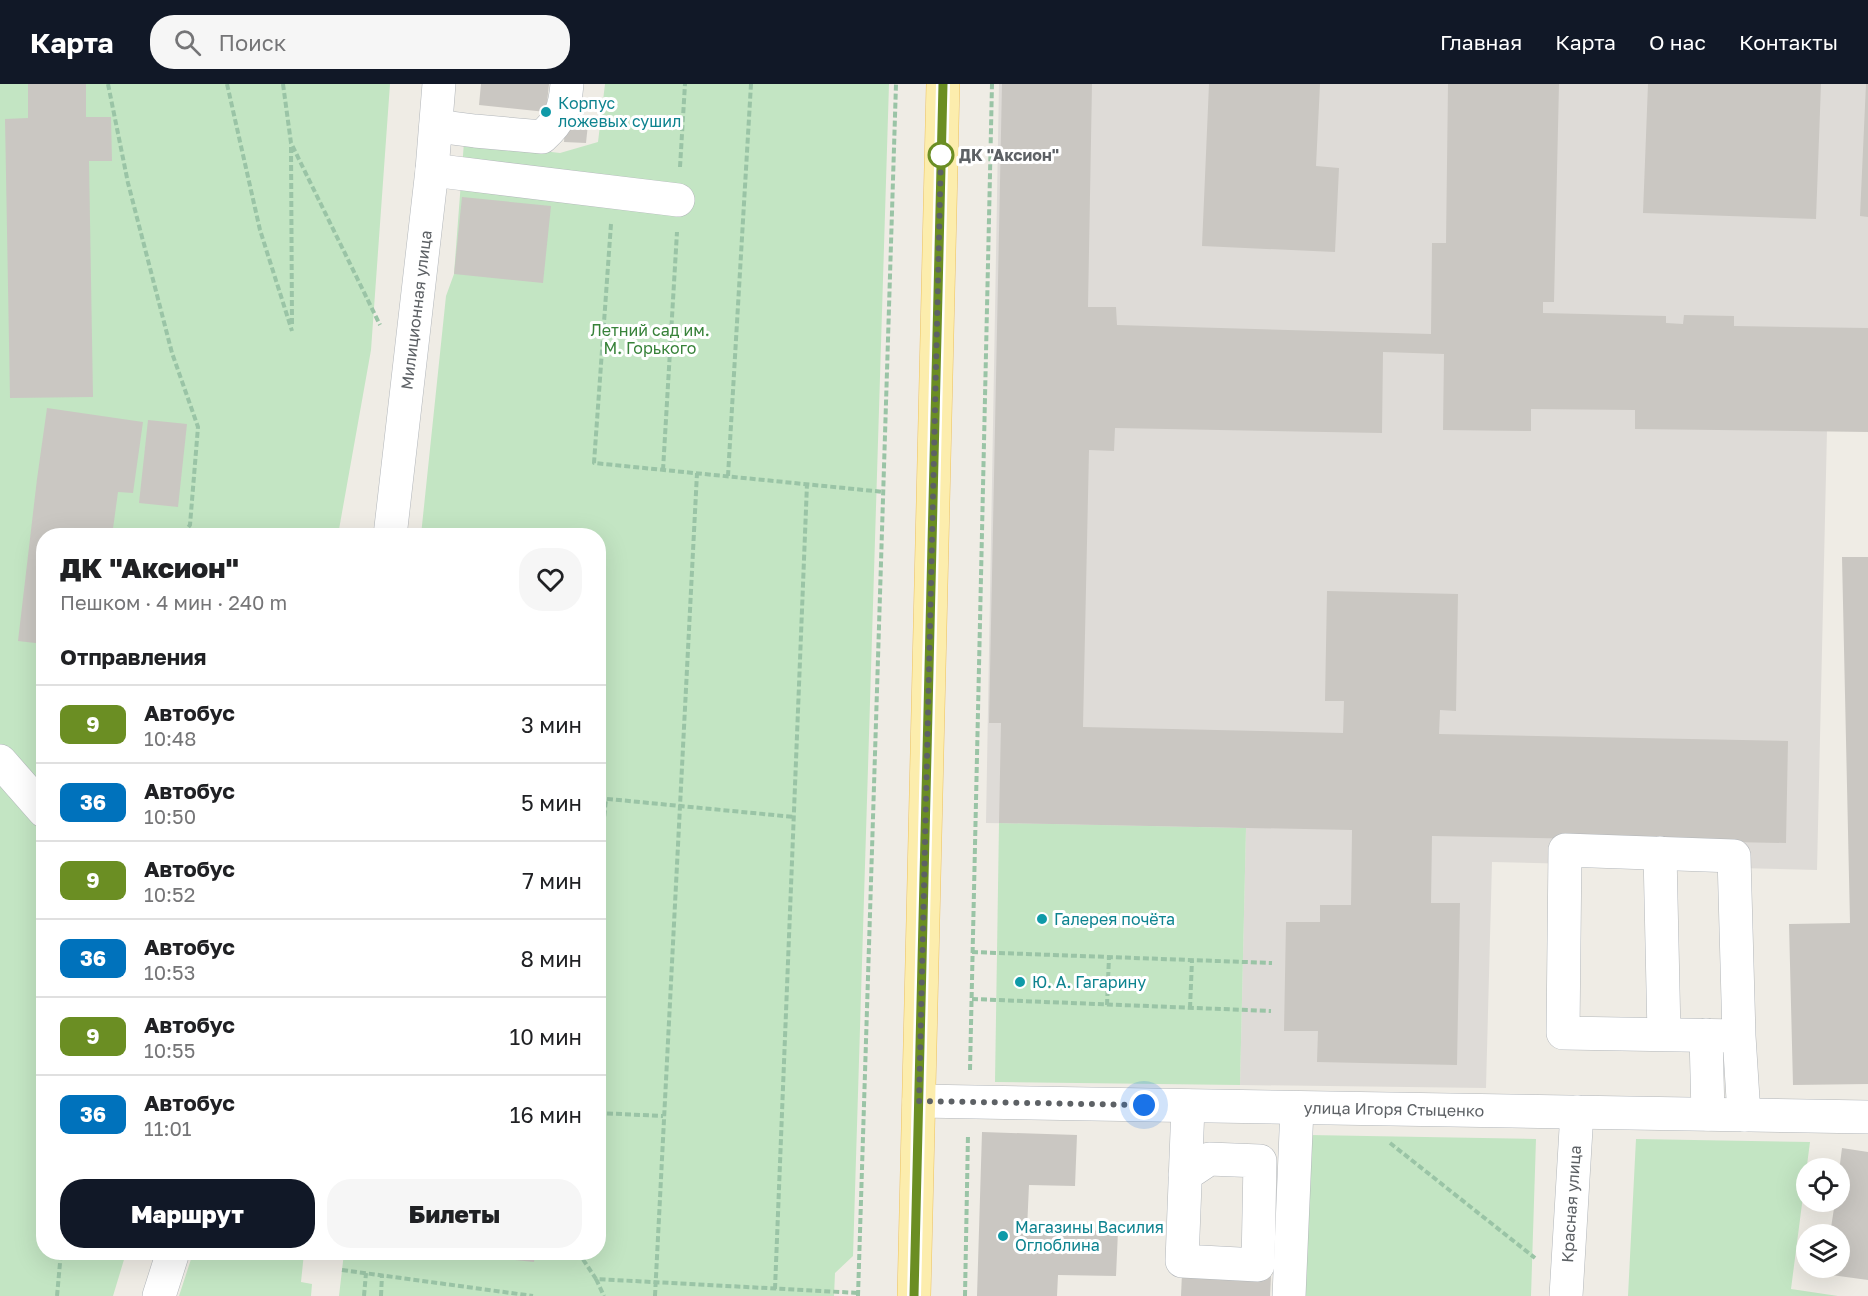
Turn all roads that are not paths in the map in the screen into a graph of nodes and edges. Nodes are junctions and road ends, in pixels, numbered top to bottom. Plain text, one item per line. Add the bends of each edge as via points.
1 (439, 84) edge
2 (567, 84) edge
3 (943, 84) edge
4 (435, 126) junction
5 (432, 170) junction
6 (678, 200) road end
7 (391, 528) edge
8 (0, 761) edge
9 (36, 802) edge
10 (1660, 853) junction
11 (1664, 1034) junction
12 (1706, 1035) junction
13 (1739, 1036) junction
14 (919, 1101) junction
15 (1188, 1106) junction
16 (1297, 1108) junction
17 (1578, 1112) junction
18 (1708, 1114) junction
19 (1744, 1115) junction
20 (1868, 1117) edge
21 (1185, 1175) dead end
22 (170, 1260) edge
23 (1566, 1289) edge
24 (159, 1296) edge
25 (914, 1296) edge
26 (1289, 1296) edge

1 - 4 street, Милиционная улица
2 - 4 street via 565,107 554,127 542,136
3 - 14 main road
4 - 5 street, Милиционная улица
5 - 6 street
5 - 7 street, Милиционная улица
8 - 9 street
10 - 11 street
10 - 11 street via 1565,850 1563,1033
10 - 13 street via 1734,856
11 - 12 street
12 - 13 street
12 - 18 street
13 - 19 street
14 - 15 street, улица Игоря Стыценко
14 - 25 main road
15 - 16 street, улица Игоря Стыценко
15 - 21 street
16 - 17 street, улица Игоря Стыценко
16 - 26 street
17 - 18 street, улица Игоря Стыценко
17 - 23 street, Красная улица
18 - 19 street, улица Игоря Стыценко
19 - 20 street, улица Игоря Стыценко
22 - 24 street

